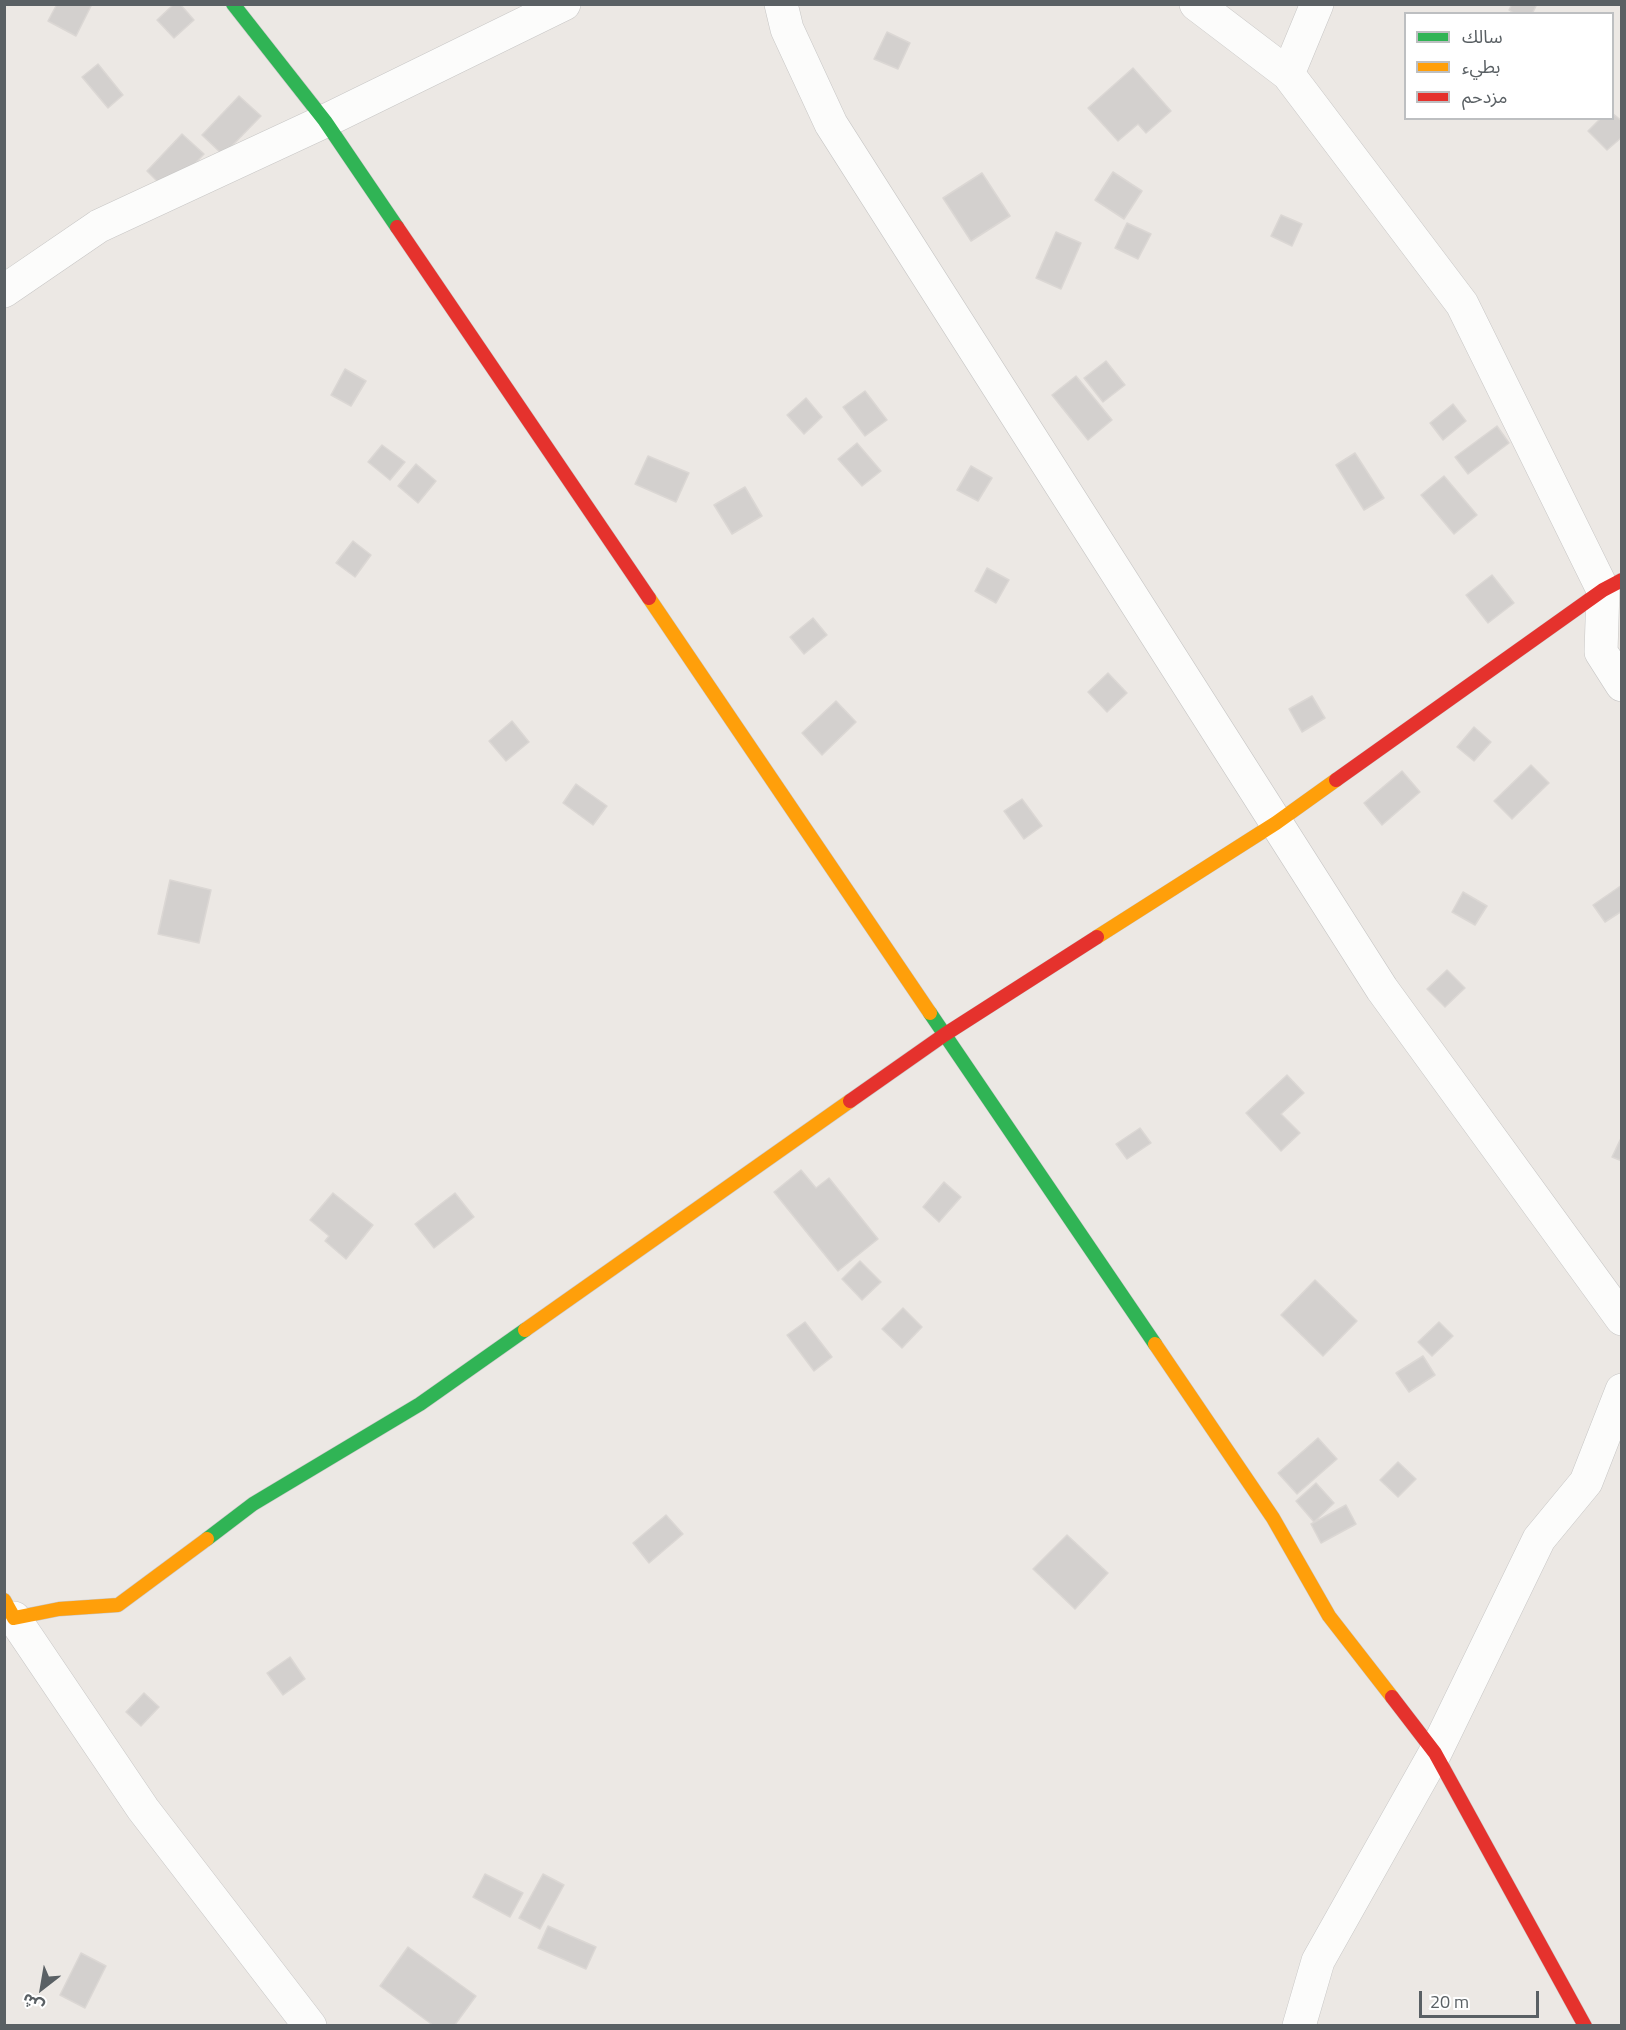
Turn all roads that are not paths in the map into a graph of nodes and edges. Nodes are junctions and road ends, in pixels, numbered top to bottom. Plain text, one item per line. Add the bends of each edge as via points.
1 (233, 4) edge
2 (564, 4) edge
3 (781, 4) edge
4 (1196, 4) edge
5 (1317, 4) edge
6 (1288, 74) junction
7 (325, 121) junction
8 (4, 291) edge
9 (1612, 585) edge
10 (1622, 685) edge
11 (1276, 823) junction
12 (944, 1035) junction
13 (1622, 1319) edge
14 (1622, 1390) edge
15 (9, 1609) edge
16 (1435, 1753) junction
17 (310, 2025) edge
18 (1299, 2025) edge
19 (1585, 2025) edge

1 - 7 street
2 - 7 street
3 - 11 street via 787,29 831,124
4 - 6 street
5 - 6 street
6 - 9 street via 1462,304
7 - 8 street via 99,226
7 - 12 street
9 - 10 street via 1601,652
9 - 11 street
11 - 12 street
11 - 13 street via 1382,989
12 - 15 street via 420,1404 253,1504 118,1605
12 - 16 street via 1273,1518 1329,1616
14 - 16 street via 1586,1482 1539,1539
15 - 17 street via 143,1809
16 - 18 street via 1318,1961
16 - 19 street

